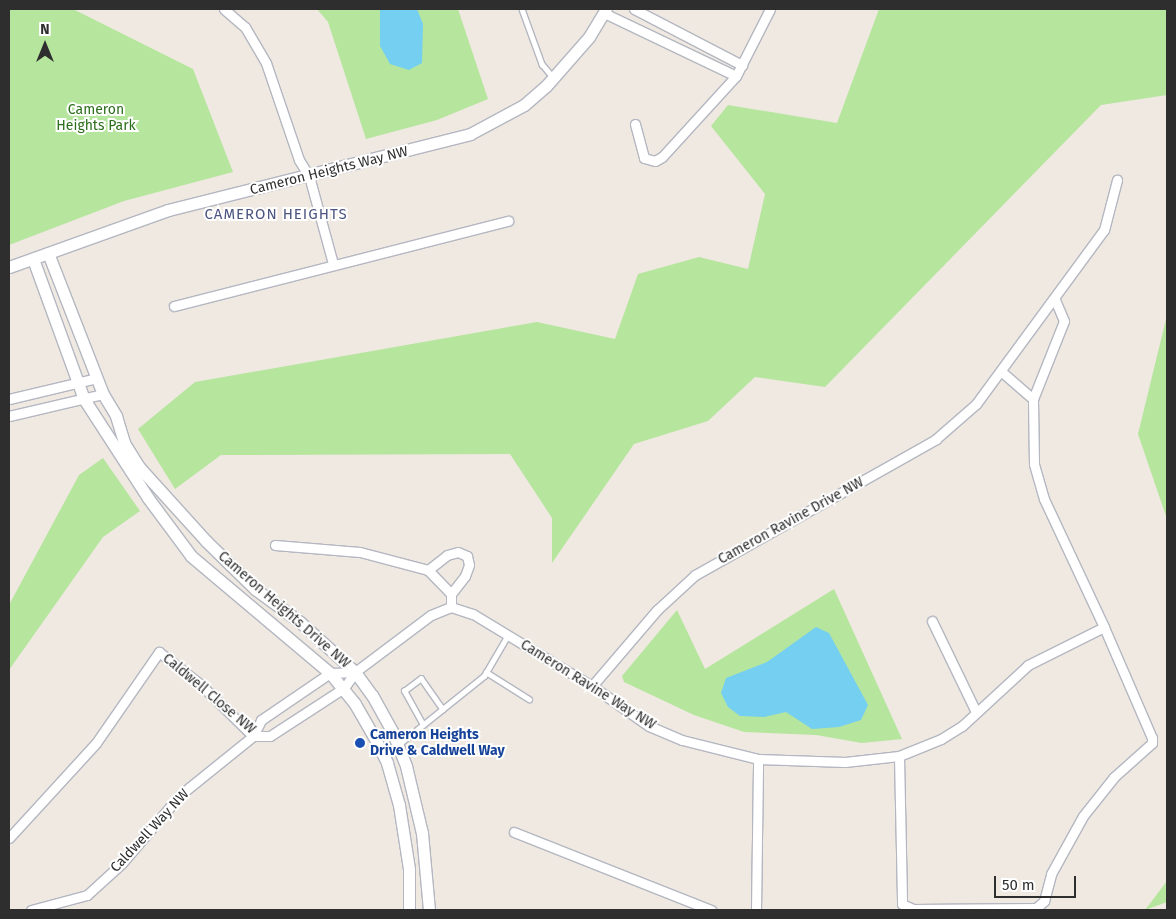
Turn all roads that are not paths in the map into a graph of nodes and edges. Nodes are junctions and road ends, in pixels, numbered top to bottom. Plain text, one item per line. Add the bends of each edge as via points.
1 (224, 9) edge
2 (522, 9) edge
3 (634, 9) edge
4 (770, 9) edge
5 (605, 11) edge
6 (742, 65) junction
7 (736, 76) junction
8 (554, 78) junction
9 (636, 124) dead end
10 (309, 176) junction
11 (1117, 180) dead end
12 (508, 221) dead end
13 (48, 253) junction
14 (33, 259) junction
15 (333, 264) junction
16 (9, 268) edge
17 (1055, 300) junction
18 (174, 306) dead end
19 (1002, 372) junction
20 (96, 378) junction
21 (78, 382) junction
22 (103, 394) junction
23 (9, 399) edge
24 (84, 399) junction
25 (1033, 399) junction
26 (9, 416) edge
27 (275, 545) dead end
28 (428, 570) junction
29 (451, 594) junction
30 (451, 607) junction
31 (932, 621) dead end
32 (1104, 627) junction
33 (508, 635) junction
34 (355, 672) junction
35 (486, 672) junction
36 (330, 673) junction
37 (592, 686) junction
38 (344, 688) junction
39 (529, 699) dead end
40 (442, 709) junction
41 (976, 712) junction
42 (423, 725) junction
43 (253, 736) junction
44 (398, 745) junction
45 (899, 756) junction
46 (758, 759) junction
47 (514, 832) dead end
48 (9, 838) edge
49 (31, 910) edge
50 (409, 910) edge
51 (430, 910) edge
52 (711, 910) edge
53 (756, 910) edge

1 - 10 street via 245,27 259,48 299,160
2 - 8 lane via 542,64
3 - 6 street
4 - 6 street
5 - 7 street
5 - 8 street, Cameron Heights Way NW via 589,37
6 - 7 street
7 - 9 street via 662,157 654,161 644,158
8 - 10 street, Cameron Heights Way NW via 524,105 470,134
10 - 13 street, Cameron Heights Way NW via 168,210
10 - 15 street
11 - 17 street, Cameron Ravine Drive NW via 1104,230
12 - 15 street
13 - 14 street, Cameron Heights Way NW
13 - 20 street, Cameron Heights Drive NW
14 - 16 street, Cameron Heights Way NW
14 - 21 street, Cameron Heights Drive NW
15 - 18 street
17 - 19 street, Cameron Ravine Drive NW
17 - 25 street via 1064,321
19 - 25 street
19 - 37 street, Cameron Ravine Drive NW via 976,404 936,440 695,575 657,610
20 - 21 street
20 - 22 street, Cameron Heights Drive NW
21 - 23 street
21 - 24 street, Cameron Heights Drive NW
22 - 24 street
22 - 34 street, Cameron Heights Drive NW via 116,416 124,444 156,489 256,589 300,622
24 - 26 street
24 - 36 street, Cameron Heights Drive NW via 112,446 191,556
25 - 32 street via 1031,446 1044,499
27 - 28 street via 360,552
28 - 29 street
28 - 29 street via 447,555 458,552 466,556 469,565 465,576
29 - 30 street
30 - 33 street, Cameron Ravine Way NW via 473,614
30 - 34 street via 431,616
31 - 41 street
32 - 41 street, Cameron Ravine Way NW via 1028,665
32 - 45 street via 1152,743 1114,777 1083,816 1050,874 1041,906 913,909 902,904
33 - 35 lane
33 - 37 street, Cameron Ravine Way NW
34 - 36 street
34 - 38 street, Caldwell Close NW
34 - 44 street, Cameron Heights Drive NW via 372,694
35 - 39 lane
35 - 40 lane
36 - 38 street, Cameron Heights Drive NW
36 - 43 street, Caldwell Way NW via 261,720
37 - 46 street, Cameron Ravine Way NW via 649,726 682,740
38 - 43 street, Caldwell Close NW via 270,736
38 - 50 street, Cameron Heights Drive NW via 387,763 405,835
40 - 42 lane
40 - 42 lane via 421,678 404,692
41 - 45 street, Cameron Ravine Way NW via 941,739
42 - 44 lane
43 - 48 street, Caldwell Close NW via 200,684 159,652 96,743
43 - 49 street, Caldwell Way NW via 180,795 122,863 86,895
44 - 51 street, Cameron Heights Drive NW via 422,833
45 - 46 street, Cameron Ravine Way NW via 845,762
46 - 53 street
47 - 52 street

